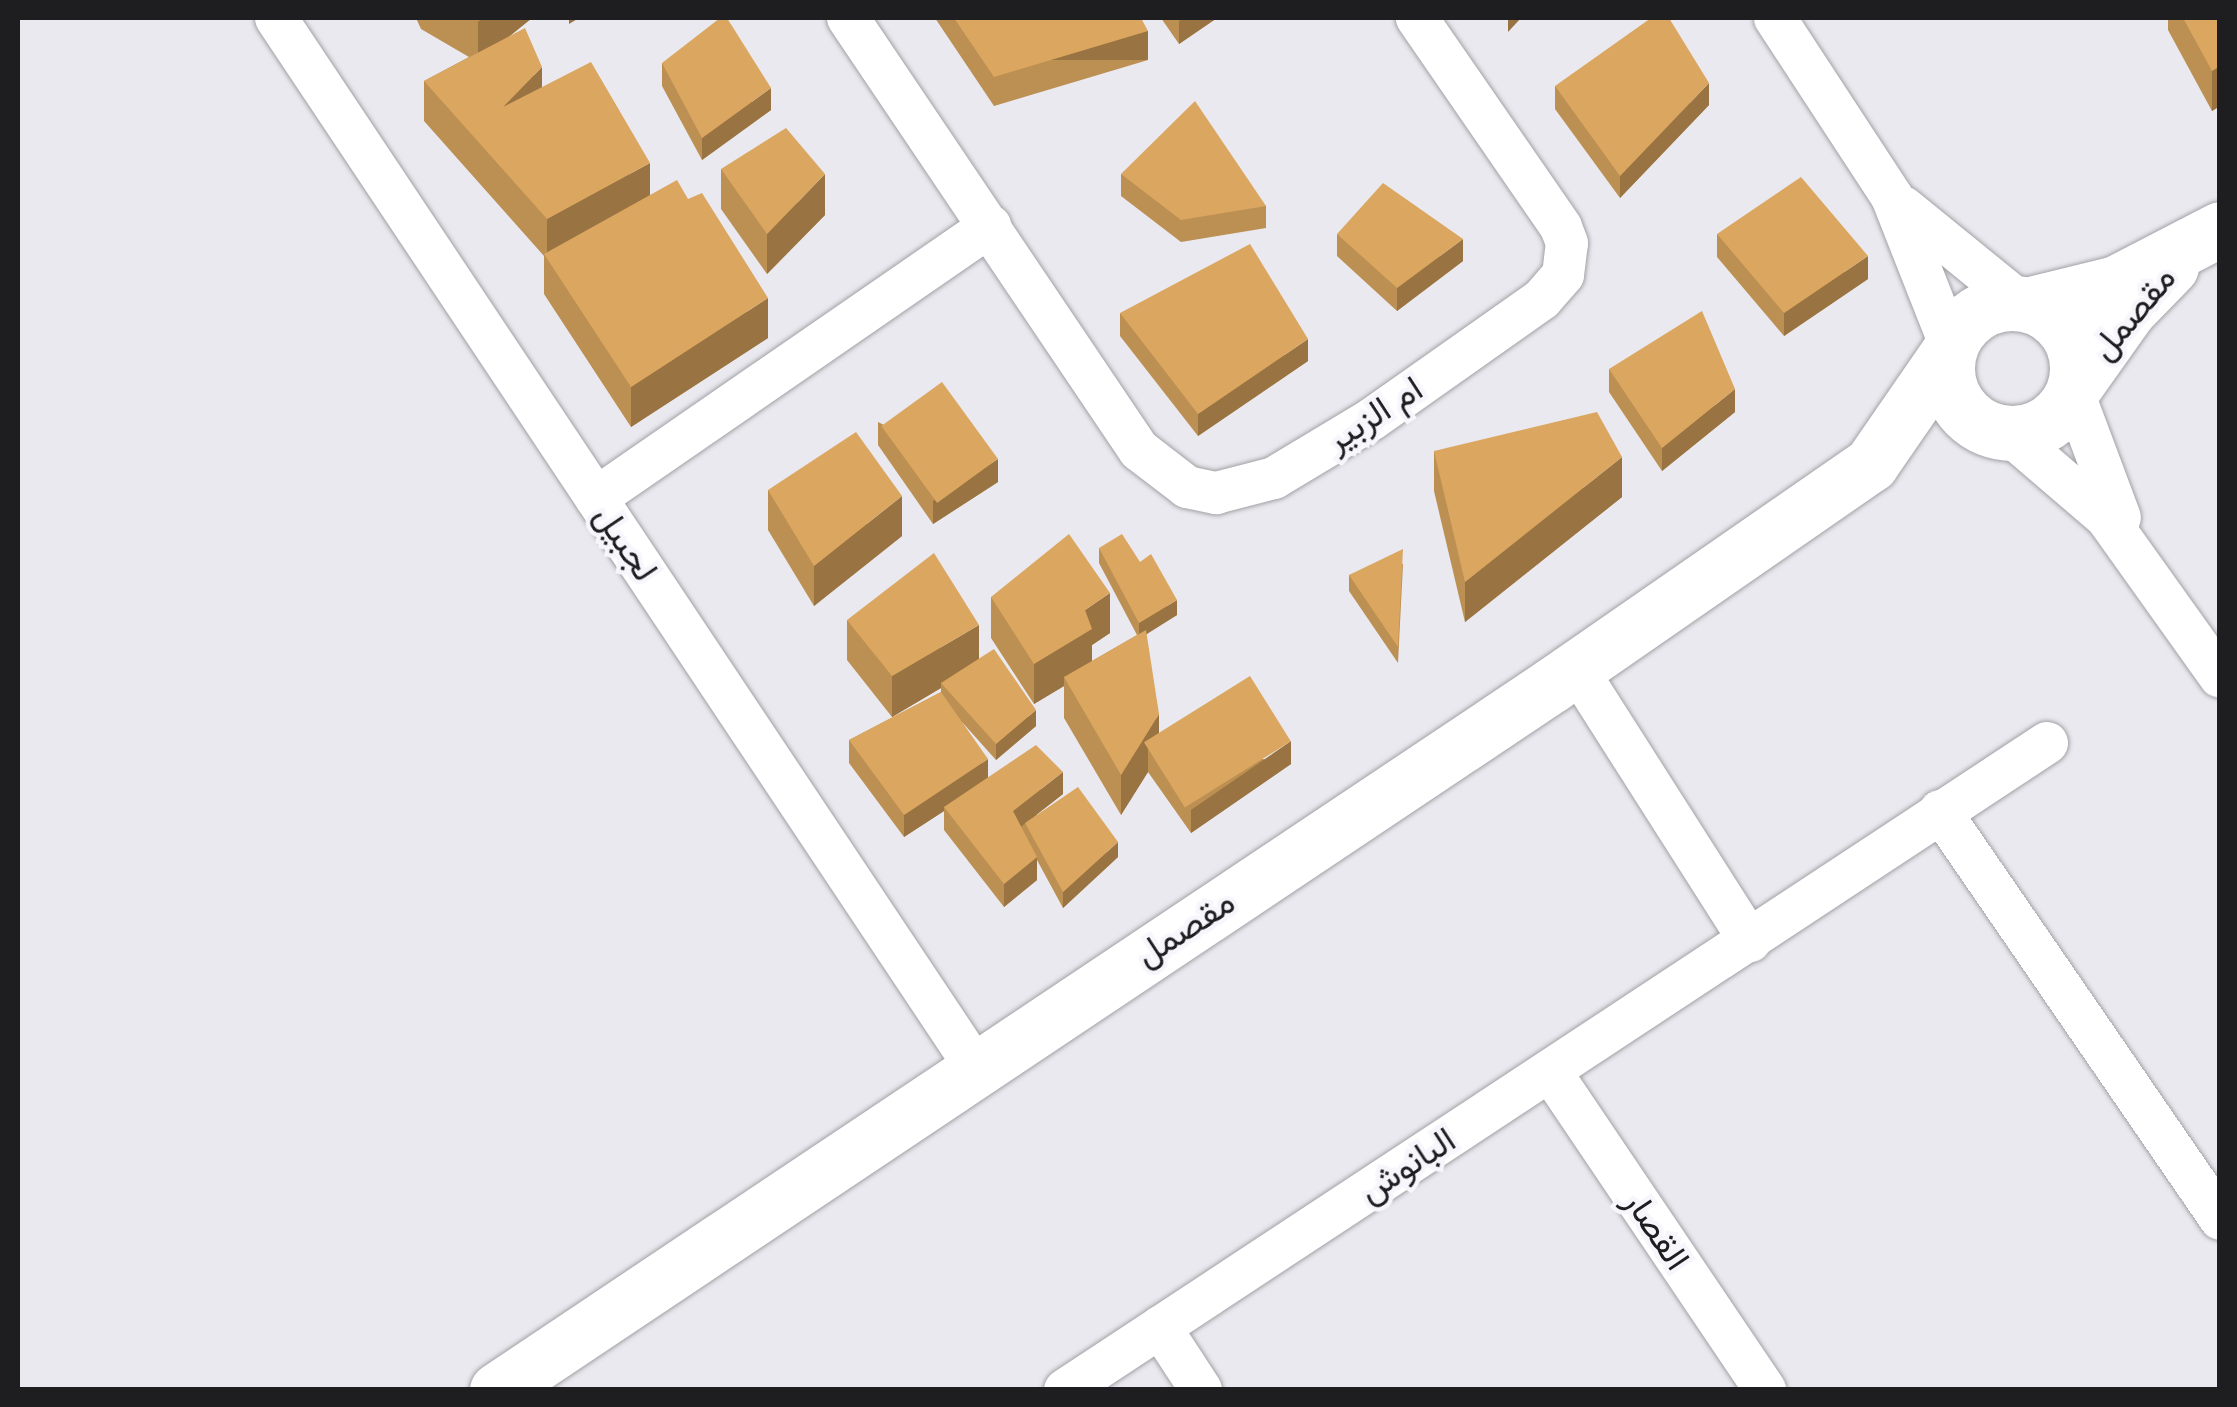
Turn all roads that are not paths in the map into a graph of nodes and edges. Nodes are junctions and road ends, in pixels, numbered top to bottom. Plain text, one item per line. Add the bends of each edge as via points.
1 (276, 18) edge
2 (848, 18) edge
3 (1416, 18) edge
4 (1775, 18) edge
5 (1892, 197) junction
6 (990, 226) junction
7 (2207, 237) edge
8 (2026, 303) junction
9 (1948, 349) junction
10 (2074, 389) junction
11 (2001, 432) junction
12 (1870, 464) junction
13 (596, 498) junction
14 (2134, 550) junction
15 (1576, 668) junction
16 (2220, 677) edge
17 (2047, 743) dead end
18 (1940, 811) junction
19 (1750, 941) junction
20 (976, 1068) junction
21 (1550, 1071) junction
22 (2220, 1220) edge
23 (1160, 1327) junction
24 (497, 1390) edge
25 (1065, 1390) edge
26 (1202, 1390) edge
27 (1764, 1390) edge

1 - 13 street, لجبيل
2 - 6 street, ام الزبير
3 - 6 street, ام الزبير via 1561,227 1564,275 1542,299 1274,478 1216,493 1160,472
4 - 5 street
5 - 8 street
5 - 9 street
6 - 13 street
7 - 8 street, مقصمل via 2116,282
7 - 10 street, مقصمل via 2130,310
8 - 9 street via 1978,311
8 - 10 street via 2056,320 2074,345
9 - 11 street via 1956,402
9 - 12 street, مقصمل
10 - 11 street via 2047,423
10 - 14 street
11 - 12 street, مقصمل
11 - 14 street via 2076,486
12 - 15 street, مقصمل
13 - 20 street, لجبيل
14 - 16 street
15 - 19 street
15 - 20 street, مقصمل
17 - 18 street, البانوش
18 - 19 street, البانوش
18 - 22 street
19 - 21 street, البانوش
20 - 24 street, مقصمل
21 - 23 street, البانوش
21 - 27 street, القصار
23 - 25 street, البانوش
23 - 26 street

